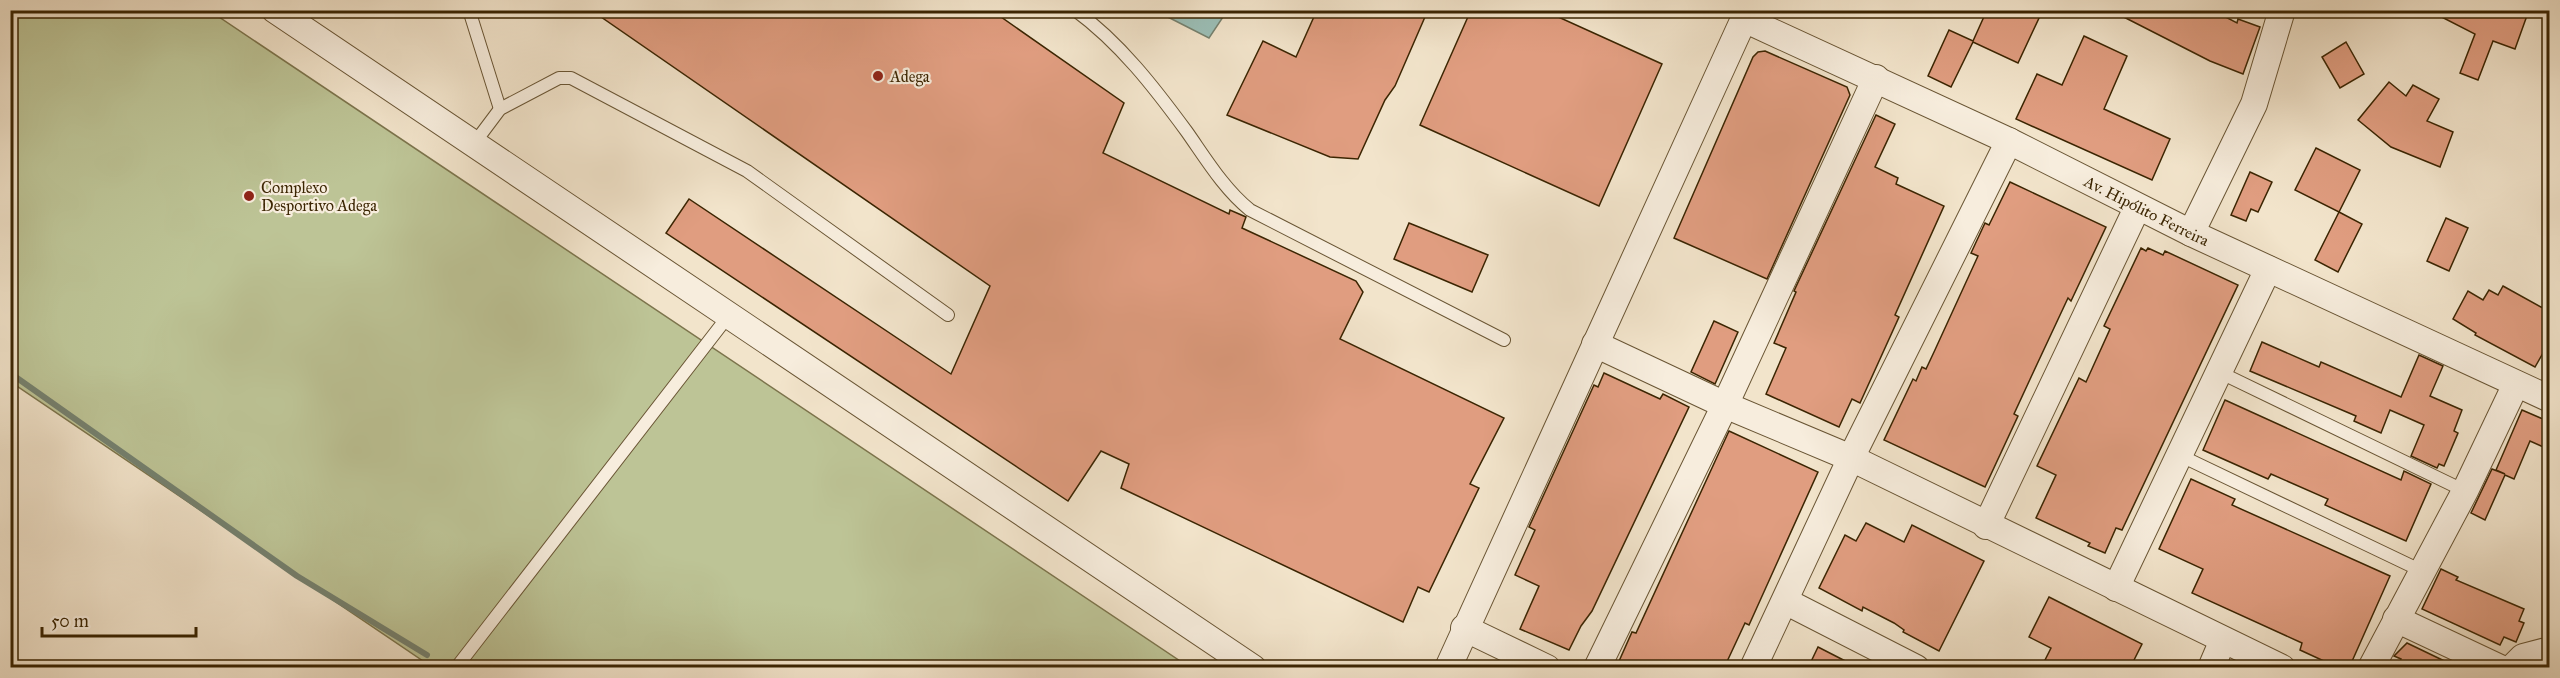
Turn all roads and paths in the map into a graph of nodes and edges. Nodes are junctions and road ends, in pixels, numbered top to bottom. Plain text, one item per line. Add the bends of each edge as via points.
1 (275, 10) edge
2 (469, 10) edge
3 (1075, 10) edge
4 (2282, 10) edge
5 (1746, 15) edge
6 (1876, 78) junction
7 (500, 109) junction
8 (2009, 141) junction
9 (473, 145) junction
10 (2137, 208) junction
11 (2191, 233) junction
12 (2268, 268) junction
13 (729, 315) junction
14 (948, 315) dead end
15 (1504, 340) dead end
16 (1595, 344) junction
17 (2219, 372) junction
18 (2516, 384) junction
19 (2550, 399) edge
20 (1725, 405) junction
21 (2179, 455) junction
22 (1851, 458) junction
23 (2465, 491) junction
24 (1986, 526) junction
25 (2422, 571) junction
26 (2116, 588) junction
27 (1785, 601) junction
28 (2396, 619) junction
29 (1464, 628) junction
30 (2223, 640) junction
31 (2550, 650) edge
32 (456, 668) edge
33 (1253, 668) edge
34 (1448, 668) edge
35 (1547, 668) edge
36 (1597, 668) edge
37 (1753, 668) edge
38 (1916, 668) edge
39 (2211, 668) edge
40 (2282, 668) edge
41 (2371, 668) edge
42 (2500, 668) edge
43 (2512, 668) edge

1 - 9 street
2 - 7 lane
3 - 15 lane via 1127,56 1234,196 1250,210
4 - 11 street via 2254,104
5 - 6 street, Av. Hipólito Ferreira
5 - 16 street
6 - 8 street, Av. Hipólito Ferreira
6 - 20 street
7 - 9 lane
7 - 14 lane via 559,78 571,78 747,171
8 - 10 street, Av. Hipólito Ferreira
8 - 22 street
9 - 13 street
10 - 11 street, Av. Hipólito Ferreira
10 - 24 street
11 - 12 street, Av. Hipólito Ferreira
12 - 17 street
12 - 18 street, Av. Hipólito Ferreira
13 - 32 lane
13 - 33 street
16 - 20 street
16 - 29 street
17 - 21 street
17 - 23 lane
18 - 19 street, Av. Hipólito Ferreira
18 - 23 street
20 - 22 street
20 - 36 street
21 - 25 lane
21 - 26 street
22 - 24 street
22 - 27 street
23 - 25 street
24 - 26 street
25 - 28 street
26 - 30 street
27 - 37 street
27 - 38 street
28 - 41 street
28 - 42 street
29 - 34 street
29 - 35 street
30 - 39 street
30 - 40 street
31 - 43 street via 2523,657

